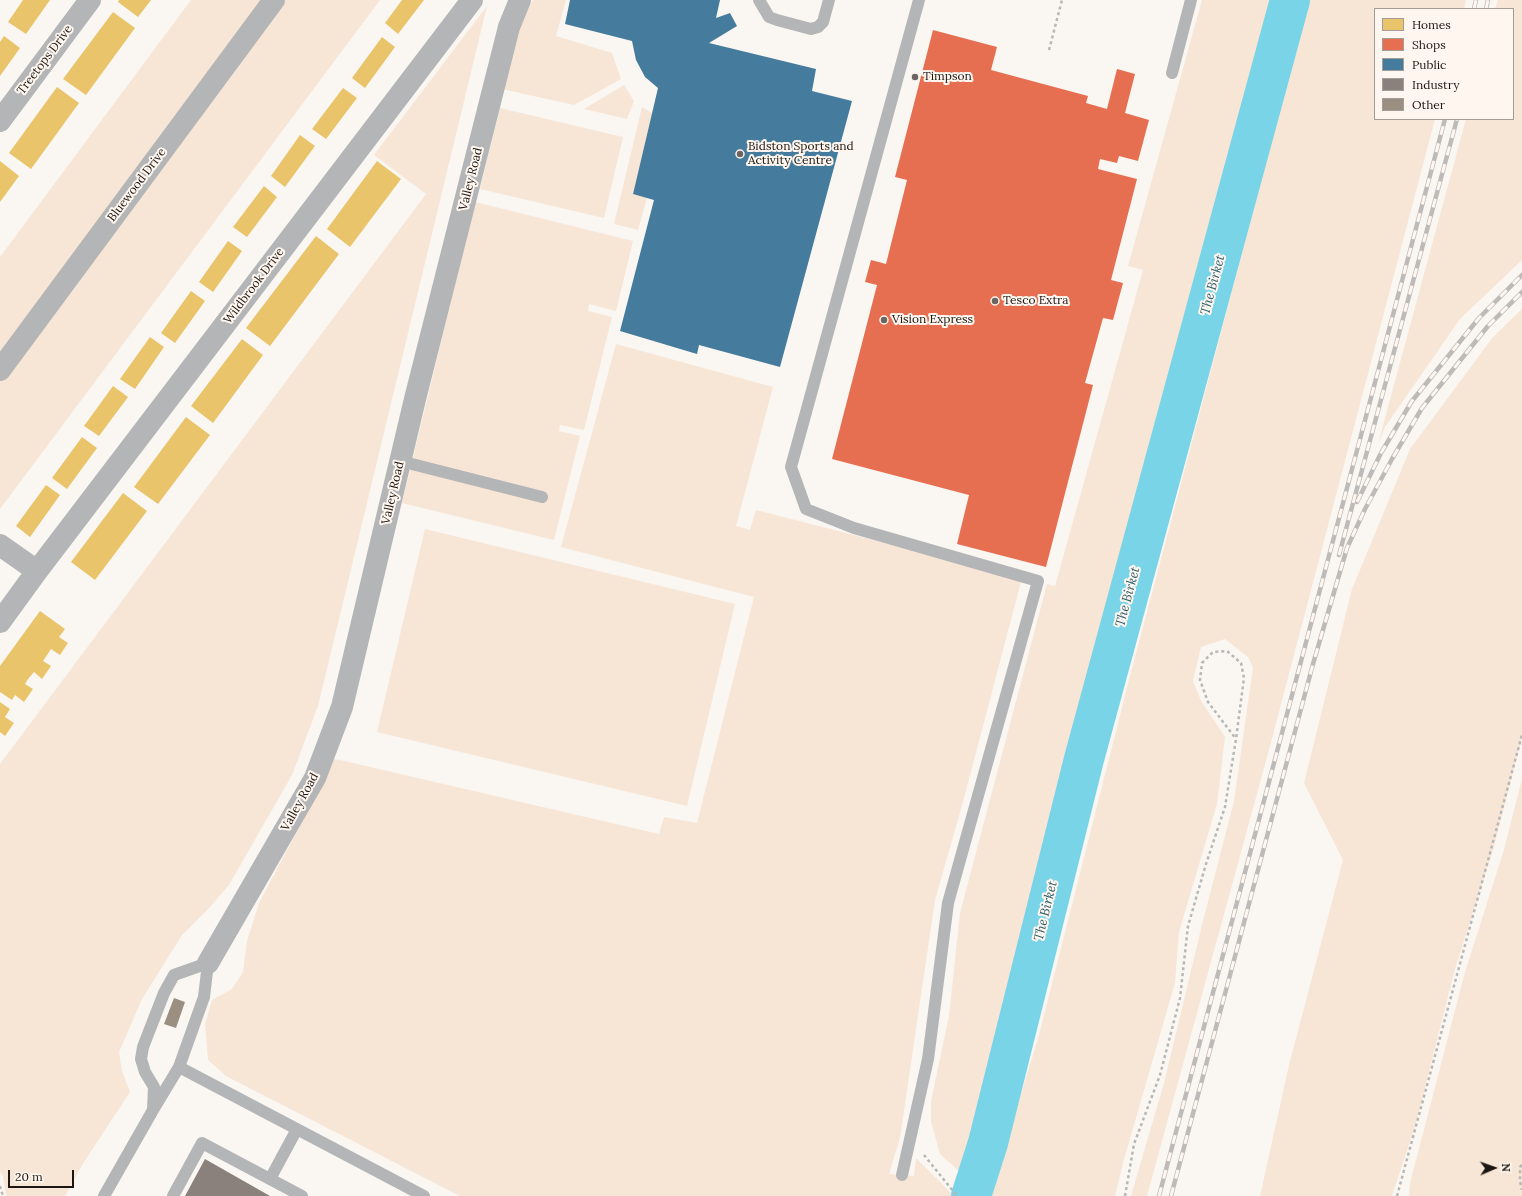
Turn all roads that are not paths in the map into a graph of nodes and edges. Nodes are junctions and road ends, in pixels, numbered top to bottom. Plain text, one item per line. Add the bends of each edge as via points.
1 (90, 0) edge
2 (274, 0) edge
3 (472, 0) edge
4 (520, 0) edge
5 (759, 0) edge
6 (829, 0) edge
7 (919, 0) edge
8 (1191, 0) edge
9 (1172, 73) dead end
10 (0, 121) edge
11 (0, 370) edge
12 (400, 461) junction
13 (542, 497) dead end
14 (0, 545) edge
15 (37, 571) junction
16 (0, 622) edge
17 (208, 964) junction
18 (178, 1067) junction
19 (153, 1110) junction
20 (296, 1129) junction
21 (902, 1174) dead end
22 (270, 1179) junction
23 (104, 1196) edge
24 (173, 1196) edge
25 (302, 1196) edge
26 (424, 1196) edge

1 - 10 street, Treetops Drive
2 - 11 street, Bluewood Drive
3 - 15 street, Wildbrook Drive
4 - 12 street, Valley Road via 509,27
5 - 6 lane via 770,17 811,29 823,22
7 - 21 lane via 791,467 806,509 854,528 1038,581 948,903 928,1059
8 - 9 lane
12 - 13 lane
12 - 17 street, Valley Road via 342,707 315,778
14 - 15 street
15 - 16 street, Wildbrook Drive
17 - 18 lane via 204,997
17 - 19 lane via 174,975 164,993 143,1047 141,1059 154,1087
18 - 19 lane
18 - 20 lane
19 - 23 lane
20 - 22 lane
20 - 26 lane
22 - 24 lane via 202,1143
22 - 25 lane

